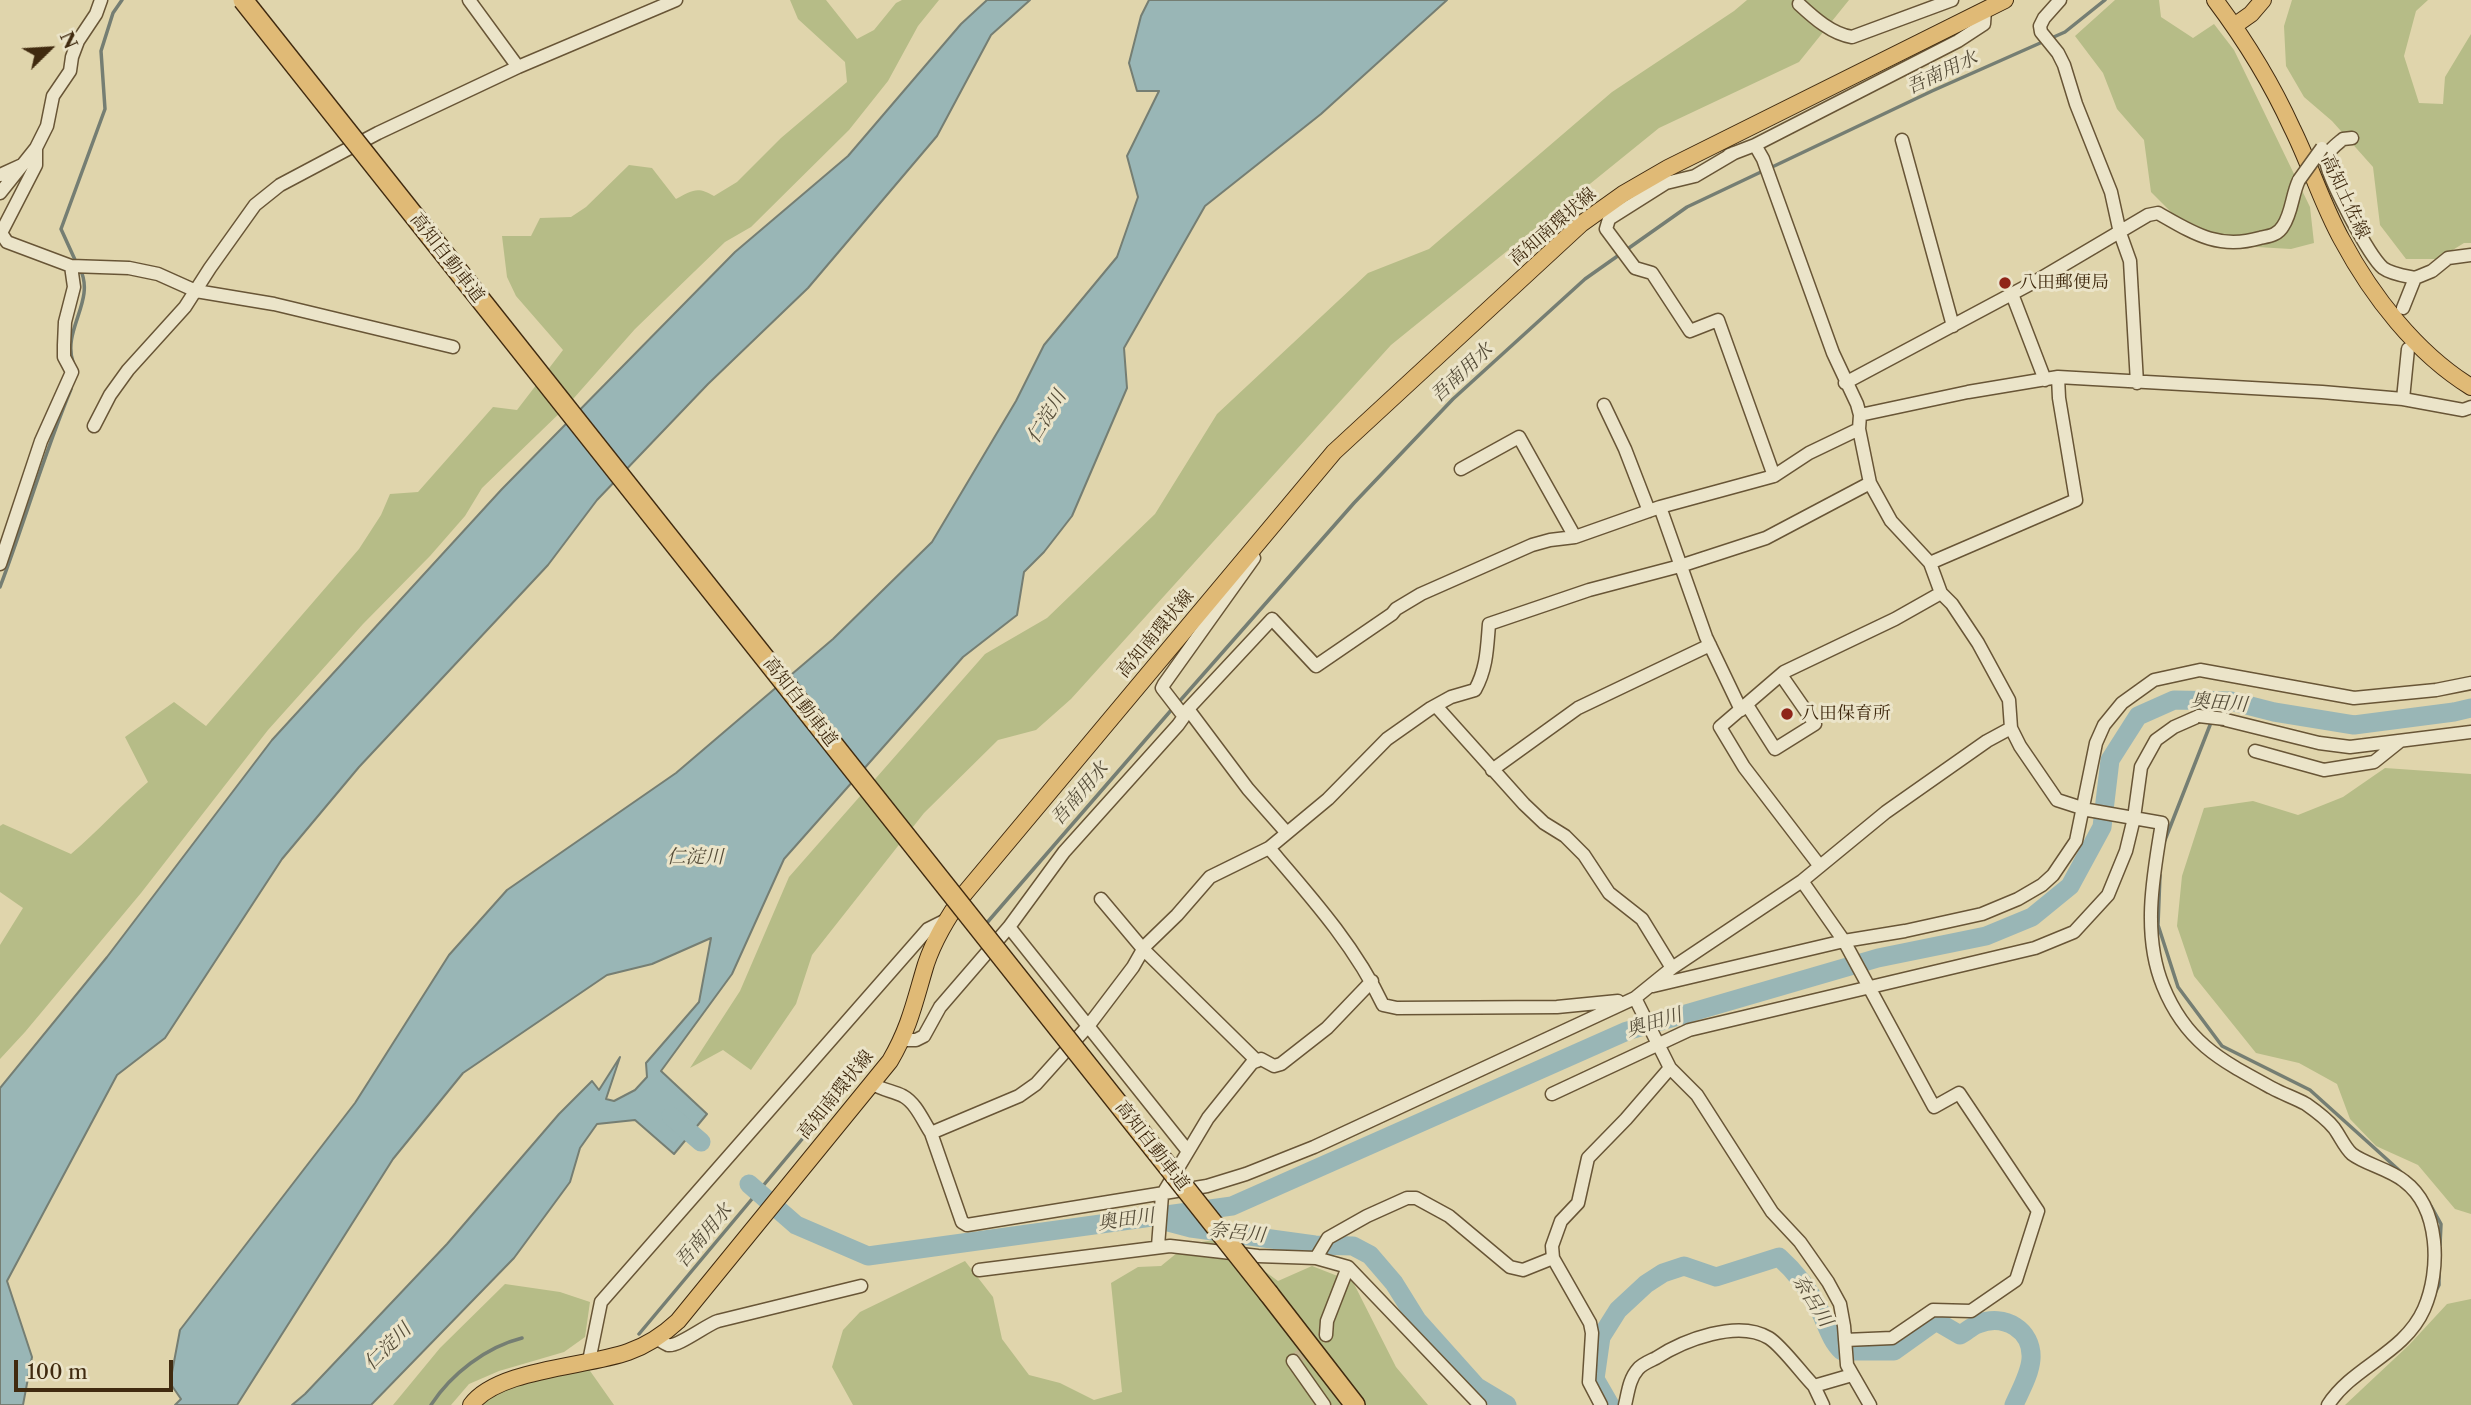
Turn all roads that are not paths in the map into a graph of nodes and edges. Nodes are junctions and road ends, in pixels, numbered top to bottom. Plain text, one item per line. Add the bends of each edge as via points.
1 (101, 0) edge
2 (243, 0) edge
3 (470, 0) edge
4 (676, 0) edge
5 (1952, 0) edge
6 (2005, 0) edge
7 (2060, 0) edge
8 (2215, 0) edge
9 (2263, 0) edge
10 (1800, 4) dead end
11 (1985, 10) junction
12 (2234, 26) junction
13 (518, 67) junction
14 (2352, 138) dead end
15 (1902, 140) dead end
16 (1755, 145) junction
17 (36, 148) junction
18 (2322, 148) dead end
19 (1734, 153) junction
20 (24, 164) junction
21 (1668, 168) junction
22 (0, 175) edge
23 (0, 193) edge
24 (2357, 230) junction
25 (2120, 233) junction
26 (2341, 238) junction
27 (2471, 255) edge
28 (71, 265) junction
29 (2415, 278) junction
30 (196, 291) junction
31 (2012, 294) junction
32 (2403, 309) dead end
33 (1953, 326) junction
34 (453, 347) dead end
35 (2408, 349) dead end
36 (2058, 377) junction
37 (2045, 380) junction
38 (1846, 383) junction
39 (2137, 383) junction
40 (2471, 387) edge
41 (2403, 399) junction
42 (1604, 405) dead end
43 (2471, 407) edge
44 (1860, 415) junction
45 (94, 426) dead end
46 (1859, 429) junction
47 (1461, 469) dead end
48 (1774, 476) junction
49 (1870, 483) junction
50 (1303, 488) junction
51 (1655, 509) junction
52 (1575, 537) junction
53 (0, 564) edge
54 (1930, 564) junction
55 (1680, 566) junction
56 (1941, 593) junction
57 (1710, 645) junction
58 (1781, 675) junction
59 (2471, 683) edge
60 (1436, 706) junction
61 (1744, 708) junction
62 (1184, 714) junction
63 (2011, 728) junction
64 (2471, 732) edge
65 (2399, 742) junction
66 (2255, 751) dead end
67 (1492, 770) junction
68 (2085, 808) junction
69 (2129, 817) junction
70 (1286, 832) junction
71 (1269, 848) junction
72 (1819, 865) junction
73 (1802, 881) junction
74 (1101, 899) dead end
75 (946, 920) junction
76 (1009, 927) junction
77 (1844, 941) junction
78 (1143, 949) junction
79 (1672, 968) junction
80 (1371, 981) junction
81 (1867, 984) junction
82 (1651, 986) junction
83 (1638, 1002) junction
84 (1089, 1025) junction
85 (1655, 1038) junction
86 (903, 1040) junction
87 (1257, 1061) junction
88 (1670, 1068) junction
89 (872, 1083) junction
90 (1552, 1094) dead end
91 (930, 1133) junction
92 (1187, 1150) junction
93 (1162, 1195) junction
94 (1232, 1239) dead end
95 (1158, 1246) junction
96 (1214, 1251) junction
97 (1316, 1258) junction
98 (1553, 1258) junction
99 (1348, 1267) junction
100 (979, 1270) dead end
101 (861, 1286) dead end
102 (1326, 1335) tunnel mouth
103 (658, 1339) junction
104 (1846, 1343) junction
105 (589, 1362) junction
106 (1293, 1362) dead end
107 (1849, 1370) junction
108 (1814, 1386) junction
109 (2331, 1399) edge
110 (471, 1405) edge
111 (1324, 1405) edge
112 (1355, 1405) edge
113 (1480, 1405) edge
114 (1601, 1405) edge
115 (1625, 1405) edge
116 (1823, 1405) edge
117 (1870, 1405) edge

1 - 17 street via 78,41 70,71 53,96
2 - 112 highway, 高知自動車道, bridge
3 - 13 street
4 - 13 street
5 - 10 street via 1852,37 1813,17
6 - 11 main road, 高知南環状線
7 - 25 street via 2044,18 2041,32 2058,53 2111,192
8 - 12 main road, 高知土佐線
9 - 12 main road
11 - 16 street via 1984,24 1958,41
11 - 21 main road, 高知南環状線
12 - 26 main road, 高知土佐線 via 2292,127
13 - 30 street via 280,185 255,205
14 - 24 street via 2343,139 2327,155 2326,163
15 - 33 street
16 - 19 street
16 - 38 street
17 - 20 street
17 - 28 street via 36,165 1,233 7,242
18 - 25 street, bridge via 2299,180 2288,216 2276,234 2243,243 2213,241 2158,213
19 - 21 street via 1688,170
19 - 48 street via 1695,176 1667,183 1609,219 1606,229 1635,268 1652,273 1690,331 1718,320
20 - 22 street
20 - 23 street
21 - 50 main road, 高知南環状線 via 1581,225 1335,452
24 - 26 street
24 - 29 street via 2383,268
25 - 31 street
25 - 39 street via 2130,261
26 - 40 main road, 高知土佐線 via 2396,321 2435,360
27 - 29 street via 2448,258
28 - 30 street via 139,270
28 - 53 street via 74,287 65,322 64,357 72,372 41,441
29 - 32 street
30 - 34 street via 274,304
30 - 45 street via 128,370
31 - 33 street
31 - 37 street
33 - 38 street
35 - 41 street
36 - 37 street
36 - 39 street
36 - 54 street via 2076,500
37 - 44 street
38 - 44 street
39 - 41 street
41 - 43 street via 2463,410
42 - 51 street
44 - 46 street
46 - 48 street
46 - 49 street
47 - 52 street via 1519,437
48 - 51 street
49 - 54 street via 1891,521
49 - 55 street via 1766,538
50 - 62 street via 1162,688
50 - 75 main road, 高知南環状線
51 - 52 street
51 - 55 street
52 - 62 street via 1532,545 1421,594 1315,666 1272,619
54 - 56 street
55 - 57 street
55 - 60 street via 1489,624 1487,660 1475,690
56 - 58 street
56 - 63 street via 1978,643 2009,700
57 - 61 street
57 - 67 street via 1578,708
58 - 61 street
58 - 61 street via 1815,724 1775,749
59 - 68 street via 2354,698 2200,670 2154,680 2122,703 2104,725 2096,743
60 - 67 street
60 - 70 street via 1387,739 1328,799
61 - 72 street via 1720,727 1744,767
62 - 70 street
62 - 76 street via 1064,852
63 - 68 street via 2057,800
63 - 72 street via 1886,812
64 - 65 street
65 - 66 street via 2374,762 2324,770
65 - 69 street, bridge via 2350,747 2319,743 2199,716 2156,740 2141,767
67 - 79 street via 1544,823 1584,855 1609,894 1642,919
68 - 69 street
68 - 77 street via 2076,841 2053,875 2018,899 1982,914
69 - 81 street via 2126,851 2108,895 2074,932 2035,948
69 - 109 street via 2162,823 2154,867 2152,943 2163,986 2183,1023 2216,1057 2303,1102 2327,1120 2352,1154 2404,1180 2422,1200 2432,1227 2431,1280 2424,1308 2410,1333
70 - 71 street
71 - 78 street via 1210,877
71 - 80 street
72 - 73 street
73 - 77 street
73 - 79 street
74 - 78 street
75 - 86 main road, 高知南環状線
75 - 105 street via 928,929 601,1302
76 - 84 street
76 - 86 street via 940,1007 924,1036
77 - 81 street
77 - 82 street
78 - 84 street
78 - 87 street
79 - 82 street
80 - 83 street via 1382,1005 1397,1008
80 - 87 street via 1327,1028 1281,1064
81 - 85 street
81 - 104 street via 1934,1107 1959,1093 2038,1211 2015,1280 1971,1311 1934,1310 1892,1338
82 - 83 street
83 - 85 street
83 - 93 street via 1277,1163
84 - 91 street via 1036,1084 1019,1096
84 - 92 street
85 - 88 street
85 - 90 street
86 - 89 main road, 高知南環状線
87 - 92 street
88 - 98 street via 1588,1158 1578,1203 1561,1222 1552,1246
88 - 104 street via 1697,1095 1772,1212 1828,1282 1840,1304
89 - 91 street via 914,1105
89 - 103 main road, 高知南環状線 via 678,1321
91 - 93 street via 967,1226
92 - 93 street
93 - 95 street
94 - 96 street
95 - 96 street
95 - 100 street
96 - 97 street
97 - 98 street via 1328,1238 1407,1198 1416,1198 1449,1216 1510,1268 1523,1270
97 - 99 street
98 - 114 street via 1590,1323 1588,1382
99 - 102 street
99 - 113 street
101 - 103 street via 718,1321 677,1344 667,1345
103 - 105 main road, 高知南環状線
104 - 107 street
105 - 110 main road, 高知南環状線 via 496,1385
106 - 111 street
107 - 108 street
107 - 117 street
108 - 115 street via 1769,1338 1740,1329 1691,1341 1638,1368
108 - 116 street

